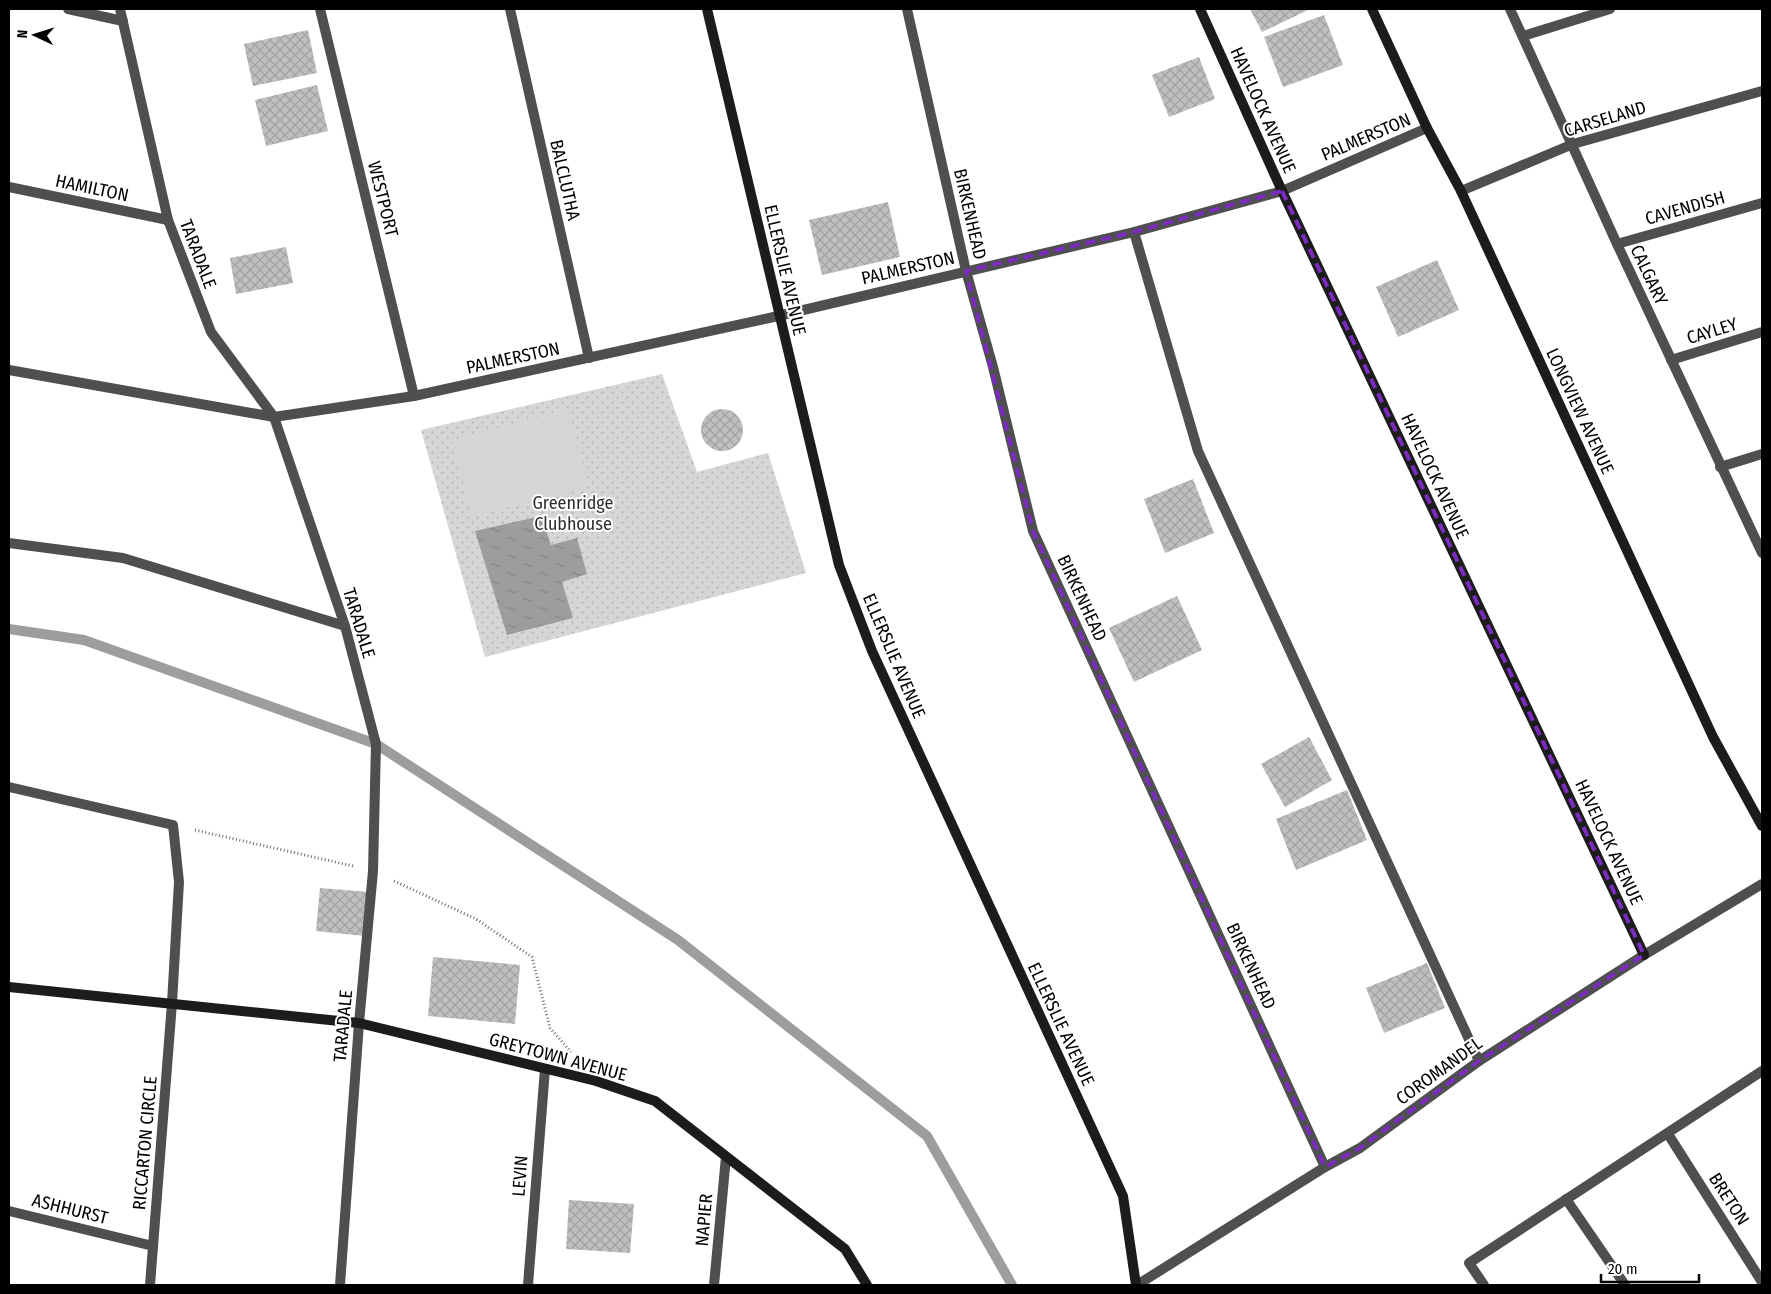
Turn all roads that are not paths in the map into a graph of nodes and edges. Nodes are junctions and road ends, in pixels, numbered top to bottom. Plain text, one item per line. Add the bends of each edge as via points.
1 (68, 9) edge
2 (120, 9) edge
3 (320, 9) edge
4 (510, 9) edge
5 (707, 9) edge
6 (907, 9) edge
7 (1200, 9) edge
8 (1372, 9) edge
9 (1510, 9) edge
10 (1610, 9) edge
11 (123, 21) junction
12 (1523, 36) junction
13 (1762, 91) edge
14 (1427, 128) junction
15 (1573, 144) junction
16 (9, 187) edge
17 (1282, 191) junction
18 (1461, 191) junction
19 (1762, 203) edge
20 (168, 220) junction
21 (1134, 232) junction
22 (1617, 244) junction
23 (966, 271) junction
24 (778, 316) junction
25 (1762, 332) edge
26 (589, 358) junction
27 (1671, 360) junction
28 (9, 370) edge
29 (414, 396) junction
30 (274, 417) junction
31 (1762, 454) edge
32 (1720, 467) junction
33 (9, 543) edge
34 (1762, 554) edge
35 (345, 626) junction
36 (9, 787) edge
37 (1762, 826) edge
38 (1762, 884) edge
39 (1644, 955) junction
40 (9, 988) edge
41 (172, 1003) junction
42 (359, 1023) junction
43 (1479, 1061) junction
44 (545, 1070) junction
45 (1762, 1071) edge
46 (1668, 1134) junction
47 (726, 1157) junction
48 (1325, 1167) junction
49 (1566, 1198) junction
50 (9, 1211) edge
51 (153, 1246) junction
52 (1762, 1282) edge
53 (150, 1285) edge
54 (340, 1285) edge
55 (528, 1285) edge
56 (714, 1285) edge
57 (867, 1285) edge
58 (1136, 1285) edge
59 (1484, 1285) edge
60 (1625, 1285) edge

1 - 11 street
2 - 11 street, TARADALE
3 - 29 street, WESTPORT
4 - 26 street, BALCLUTHA
5 - 24 street, ELLERSLIE AVENUE
6 - 23 street, BIRKENHEAD
7 - 17 street, HAVELOCK AVENUE
8 - 14 street, LONGVIEW AVENUE
9 - 12 street, CALGARY
10 - 12 street
11 - 20 street, TARADALE
12 - 15 street, CALGARY
13 - 15 street, CARSELAND
14 - 17 street, PALMERSTON
14 - 18 street, LONGVIEW AVENUE
15 - 18 street, CARSELAND
15 - 22 street, CALGARY
16 - 20 street, HAMILTON
17 - 21 street, PALMERSTON
17 - 39 street, HAVELOCK AVENUE
18 - 37 street, LONGVIEW AVENUE via 1713,737
19 - 22 street, CAVENDISH
20 - 30 street, TARADALE via 211,332
21 - 23 street, PALMERSTON
21 - 43 street via 1198,451
22 - 27 street, CALGARY
23 - 24 street, PALMERSTON
23 - 48 street, BIRKENHEAD via 1033,531
24 - 26 street, PALMERSTON
24 - 58 street, ELLERSLIE AVENUE via 839,565 872,651 1123,1196
25 - 27 street, CAYLEY
26 - 29 street, PALMERSTON
27 - 32 street, CALGARY
28 - 30 street, PALMERSTON
29 - 30 street, PALMERSTON
30 - 35 street, TARADALE
31 - 32 street
32 - 34 street, CALGARY
33 - 35 street via 123,558
35 - 42 street, TARADALE via 376,744 373,871
36 - 41 street via 174,825 179,882
38 - 39 street, COROMANDEL
39 - 43 street, COROMANDEL
40 - 41 street, GREYTOWN AVENUE
41 - 42 street, GREYTOWN AVENUE
41 - 51 street, RICCARTON CIRCLE
42 - 44 street, GREYTOWN AVENUE
42 - 54 street, TARADALE
43 - 48 street, COROMANDEL via 1360,1148
44 - 47 street, GREYTOWN AVENUE via 596,1081 655,1101
44 - 55 street, LEVIN
45 - 46 street
46 - 49 street
46 - 52 street, BRETON
47 - 56 street, NAPIER
47 - 57 street, GREYTOWN AVENUE via 845,1249
48 - 58 street, COROMANDEL
49 - 59 street via 1470,1263
49 - 60 street
50 - 51 street, ASHHURST
51 - 53 street, RICCARTON CIRCLE

